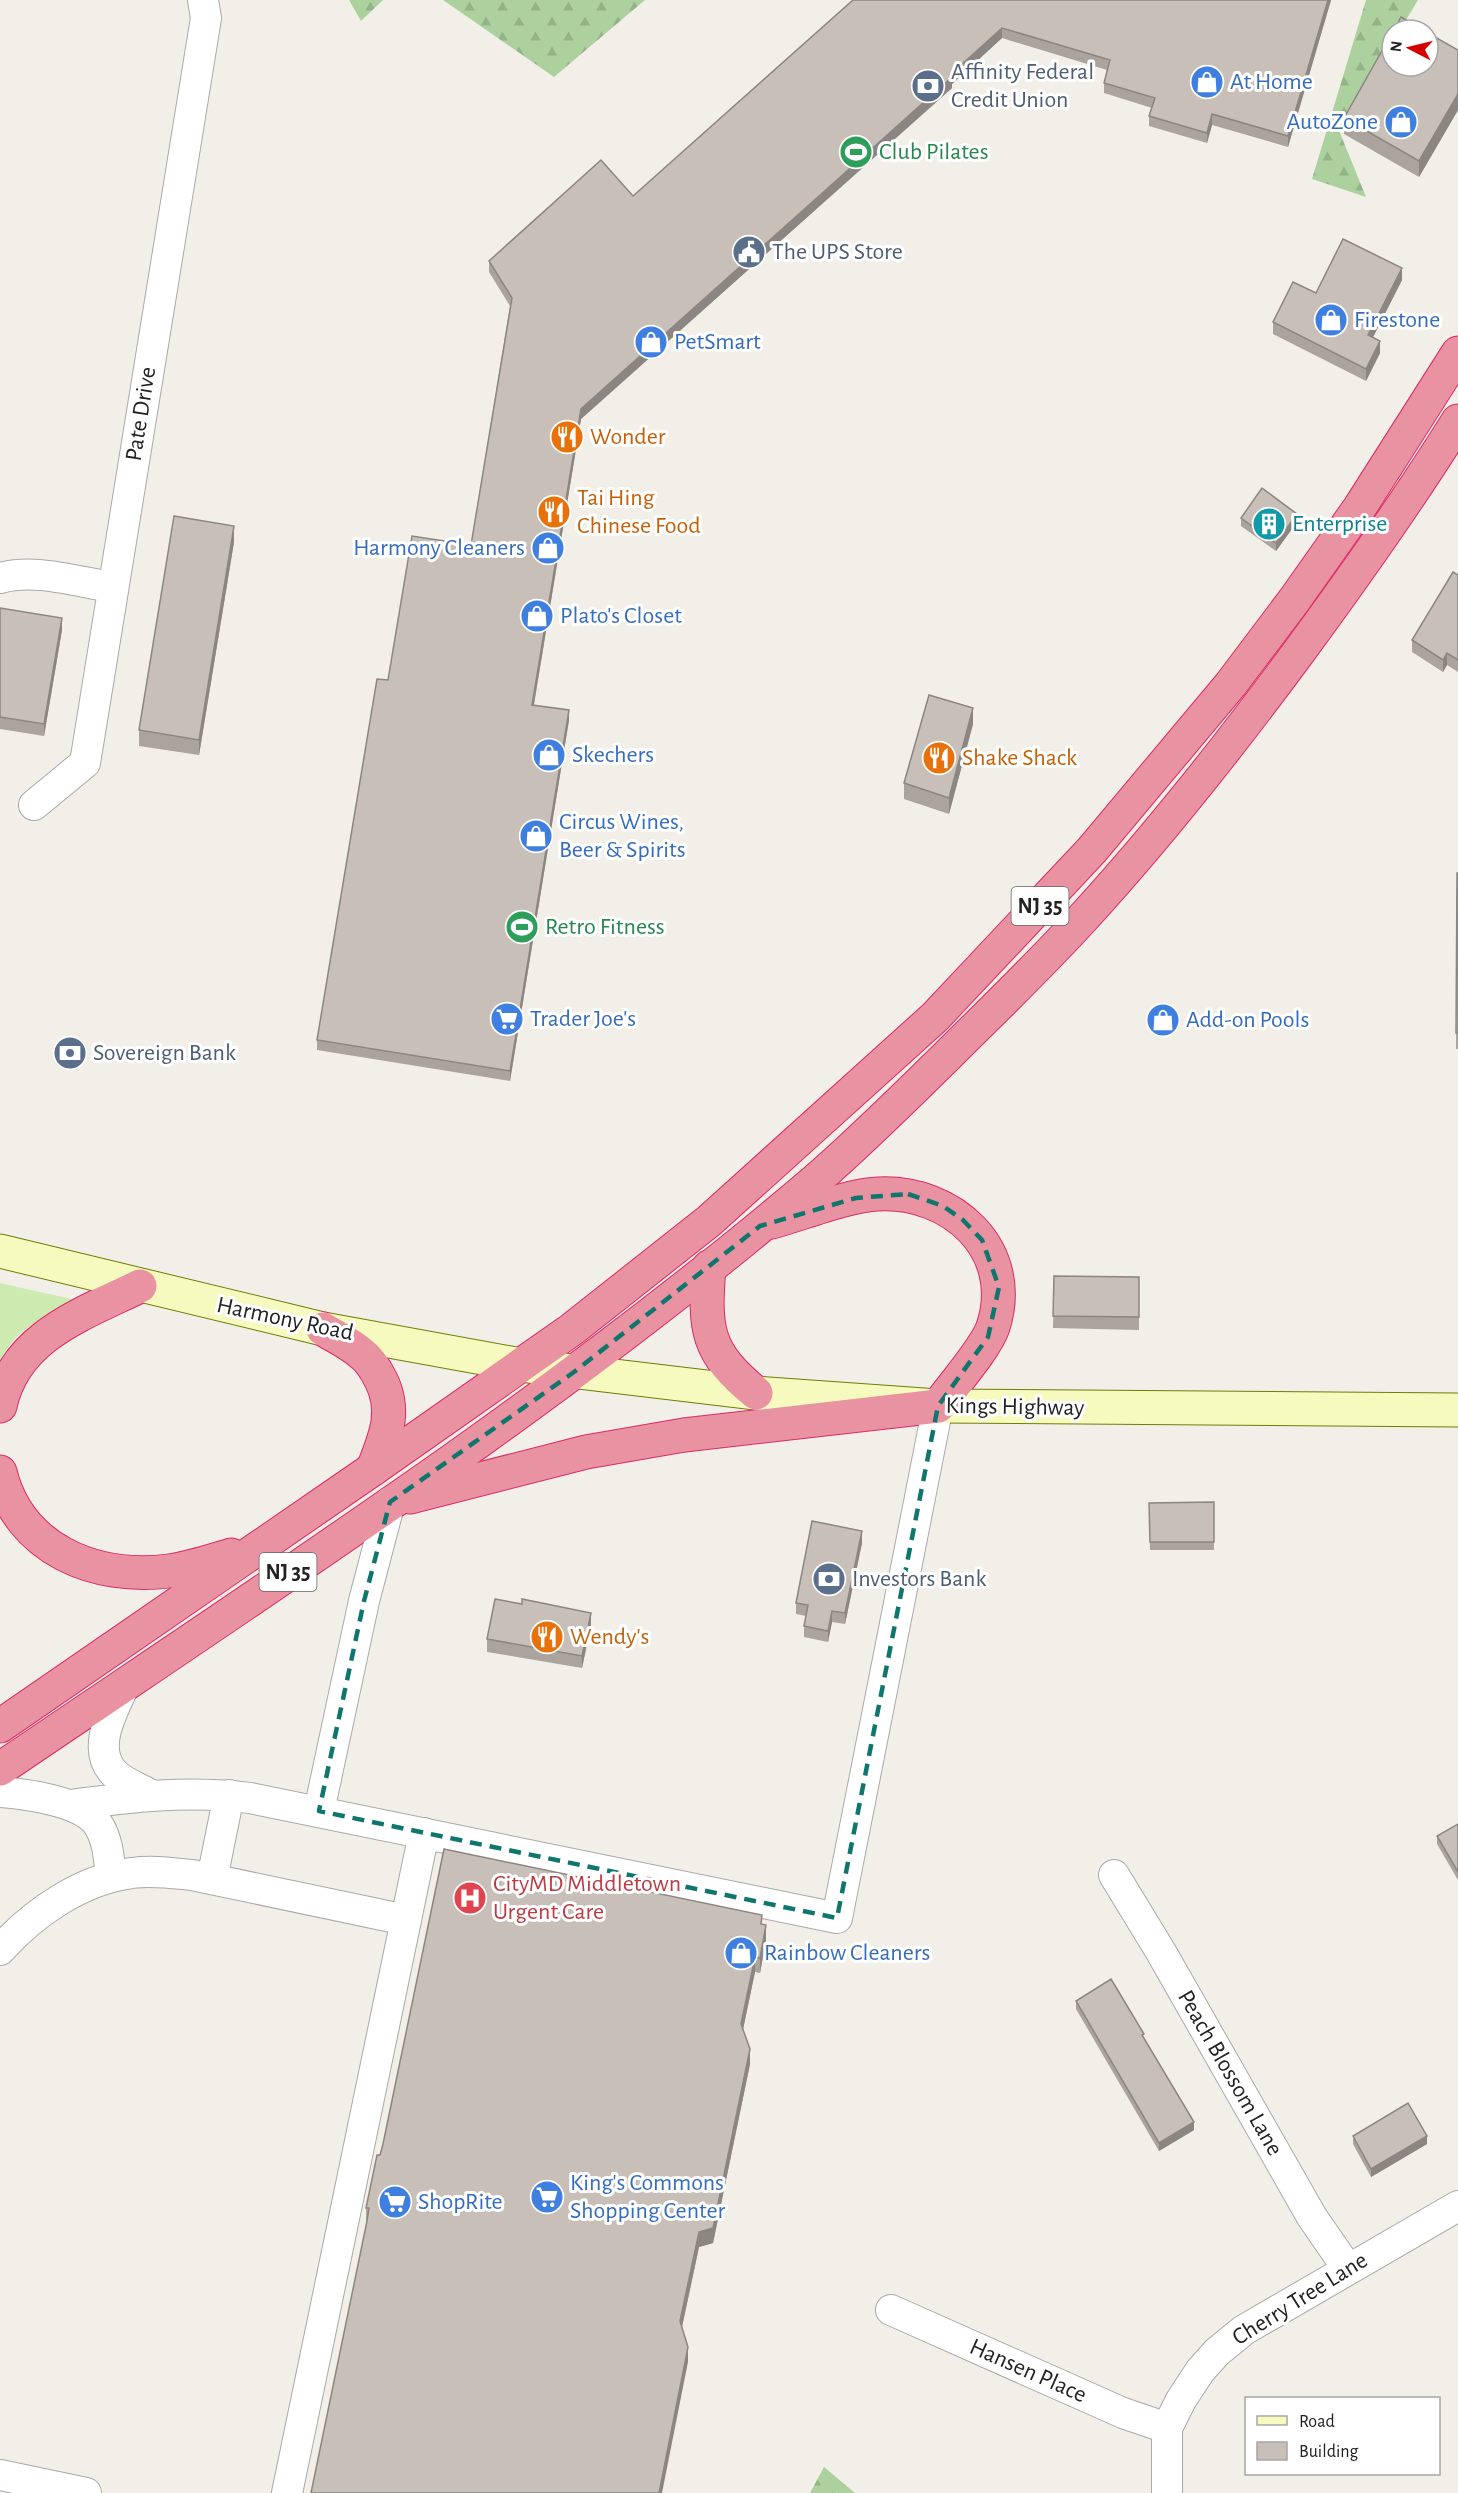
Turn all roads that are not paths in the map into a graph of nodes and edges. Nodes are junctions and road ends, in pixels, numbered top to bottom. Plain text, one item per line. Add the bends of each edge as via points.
1 (203, 0) edge
2 (1458, 353) edge
3 (1458, 422) edge
4 (0, 578) edge
5 (113, 587) junction
6 (34, 805) dead end
7 (760, 1226) junction
8 (0, 1251) edge
9 (709, 1267) junction
10 (140, 1286) junction
11 (323, 1329) junction
12 (520, 1365) junction
13 (574, 1372) junction
14 (756, 1393) junction
15 (0, 1406) edge
16 (938, 1406) junction
17 (1458, 1410) edge
18 (373, 1469) junction
19 (0, 1472) edge
20 (390, 1502) junction
21 (261, 1545) junction
22 (125, 1684) junction
23 (0, 1726) edge
24 (0, 1769) edge
25 (0, 1792) edge
26 (151, 1795) junction
27 (229, 1795) junction
28 (70, 1805) junction
29 (319, 1812) junction
30 (424, 1833) junction
31 (1114, 1875) dead end
32 (111, 1877) junction
33 (212, 1879) junction
34 (406, 1920) junction
35 (0, 1950) edge
36 (1458, 2206) edge
37 (1348, 2269) junction
38 (891, 2310) dead end
39 (1167, 2428) junction
40 (0, 2475) edge
41 (86, 2493) edge
42 (287, 2493) edge
43 (1167, 2493) edge

1 - 5 street, Pate Drive via 207,18
2 - 12 highway, NJ 35 via 1307,584 1231,684 1092,850 935,1017 718,1213 571,1330
3 - 7 highway, NJ 35 via 1356,575 1231,744 1125,869 1017,987 919,1083 819,1177
4 - 5 street via 15,574
5 - 6 street, Pate Drive via 85,763
7 - 9 highway, NJ 35
7 - 16 highway via 876,1194 908,1194 943,1206 963,1220 982,1240 992,1261 999,1287 998,1307 988,1337
8 - 10 street, Harmony Road
9 - 13 highway, NJ 35
9 - 14 highway via 708,1322 712,1342 735,1376
10 - 11 street, Harmony Road
10 - 15 highway via 53,1329 26,1353 9,1379
11 - 12 street, Harmony Road
11 - 18 highway via 362,1354 375,1367 383,1384 390,1417
12 - 13 street, Harmony Road
12 - 18 highway, NJ 35
13 - 14 street, Kings Highway
13 - 20 highway, NJ 35
14 - 16 street, Kings Highway
16 - 17 street, Kings Highway
16 - 20 highway via 684,1435 586,1452
16 - 30 street via 837,1918
18 - 21 highway, NJ 35
19 - 21 highway via 19,1515 34,1533 72,1560 96,1568 168,1571
20 - 22 highway, NJ 35
20 - 29 street via 352,1651
21 - 23 highway, NJ 35
22 - 24 highway, NJ 35
22 - 26 street via 105,1732 105,1755 113,1772
25 - 28 street
26 - 27 street
26 - 28 street
27 - 29 street
27 - 33 street
28 - 32 street via 97,1823 107,1848
29 - 30 street
30 - 34 street
31 - 37 street, Peach Blossom Lane via 1312,2217
32 - 33 street via 150,1872
32 - 35 street via 49,1908
33 - 34 street
34 - 42 street
36 - 37 street, Cherry Tree Lane
37 - 39 street, Cherry Tree Lane via 1244,2330 1217,2352 1187,2390
38 - 39 street, Hansen Place via 1123,2413
39 - 43 street, Cherry Tree Lane
40 - 41 street

